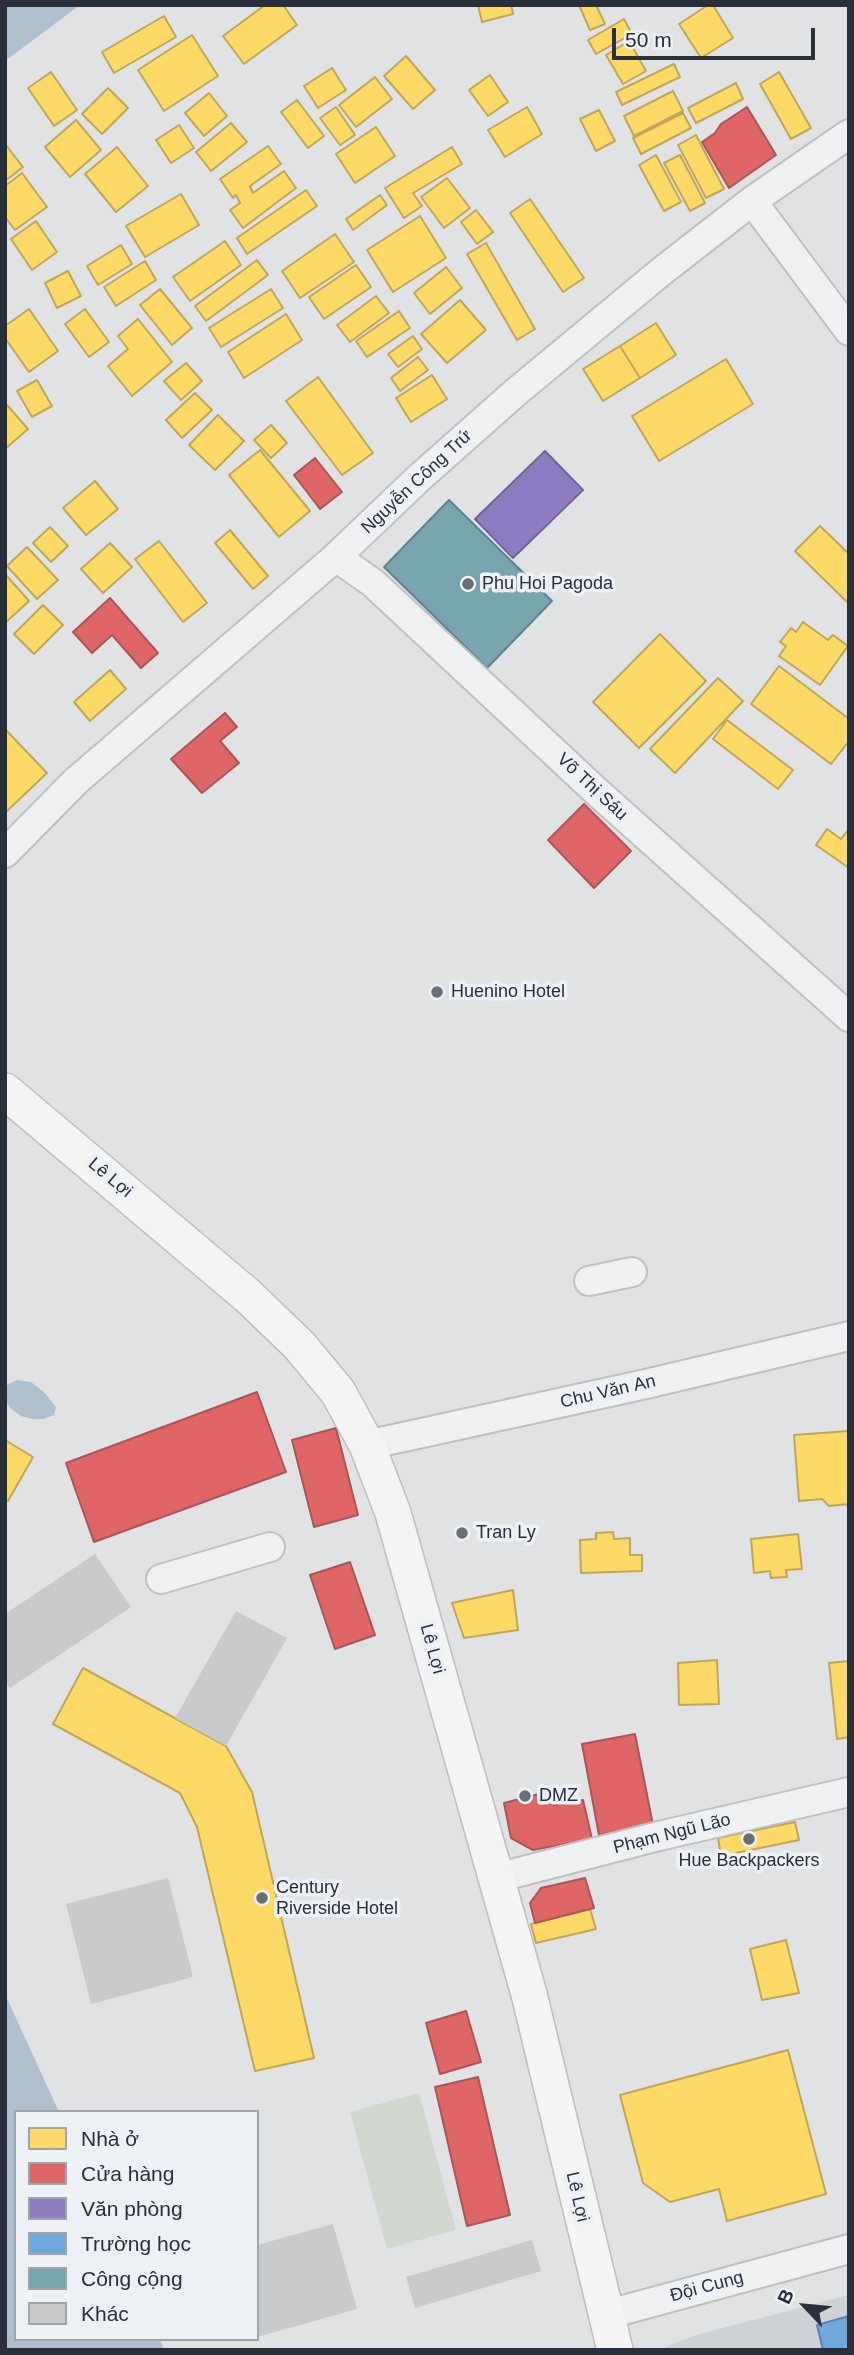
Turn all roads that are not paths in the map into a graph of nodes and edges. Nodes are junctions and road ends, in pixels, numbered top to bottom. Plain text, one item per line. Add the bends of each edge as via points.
1 (849, 134) edge
2 (752, 201) junction
3 (849, 331) edge
4 (336, 557) junction
5 (5, 853) edge
6 (849, 1017) edge
7 (5, 1091) edge
8 (632, 1272) dead end
9 (589, 1281) dead end
10 (849, 1336) edge
11 (366, 1445) junction
12 (270, 1547) dead end
13 (161, 1578) dead end
14 (849, 1792) edge
15 (496, 1878) junction
16 (849, 2249) edge
17 (605, 2315) junction
18 (615, 2350) edge

1 - 2 street, Nguyễn Công Trứ
2 - 3 street
2 - 4 street, Nguyễn Công Trứ via 516,392
4 - 5 street, Nguyễn Công Trứ via 76,781
4 - 6 street, Võ Thị Sáu via 373,583
7 - 11 main road, Lê Lợi via 248,1296 299,1345 338,1392
8 - 9 street
10 - 11 street, Chu Văn An
11 - 15 main road, Lê Lợi via 393,1513
12 - 13 street
14 - 15 street, Phạm Ngũ Lão
15 - 17 main road, Lê Lợi via 536,2021
16 - 17 street, Đội Cung
17 - 18 main road, Lê Lợi

